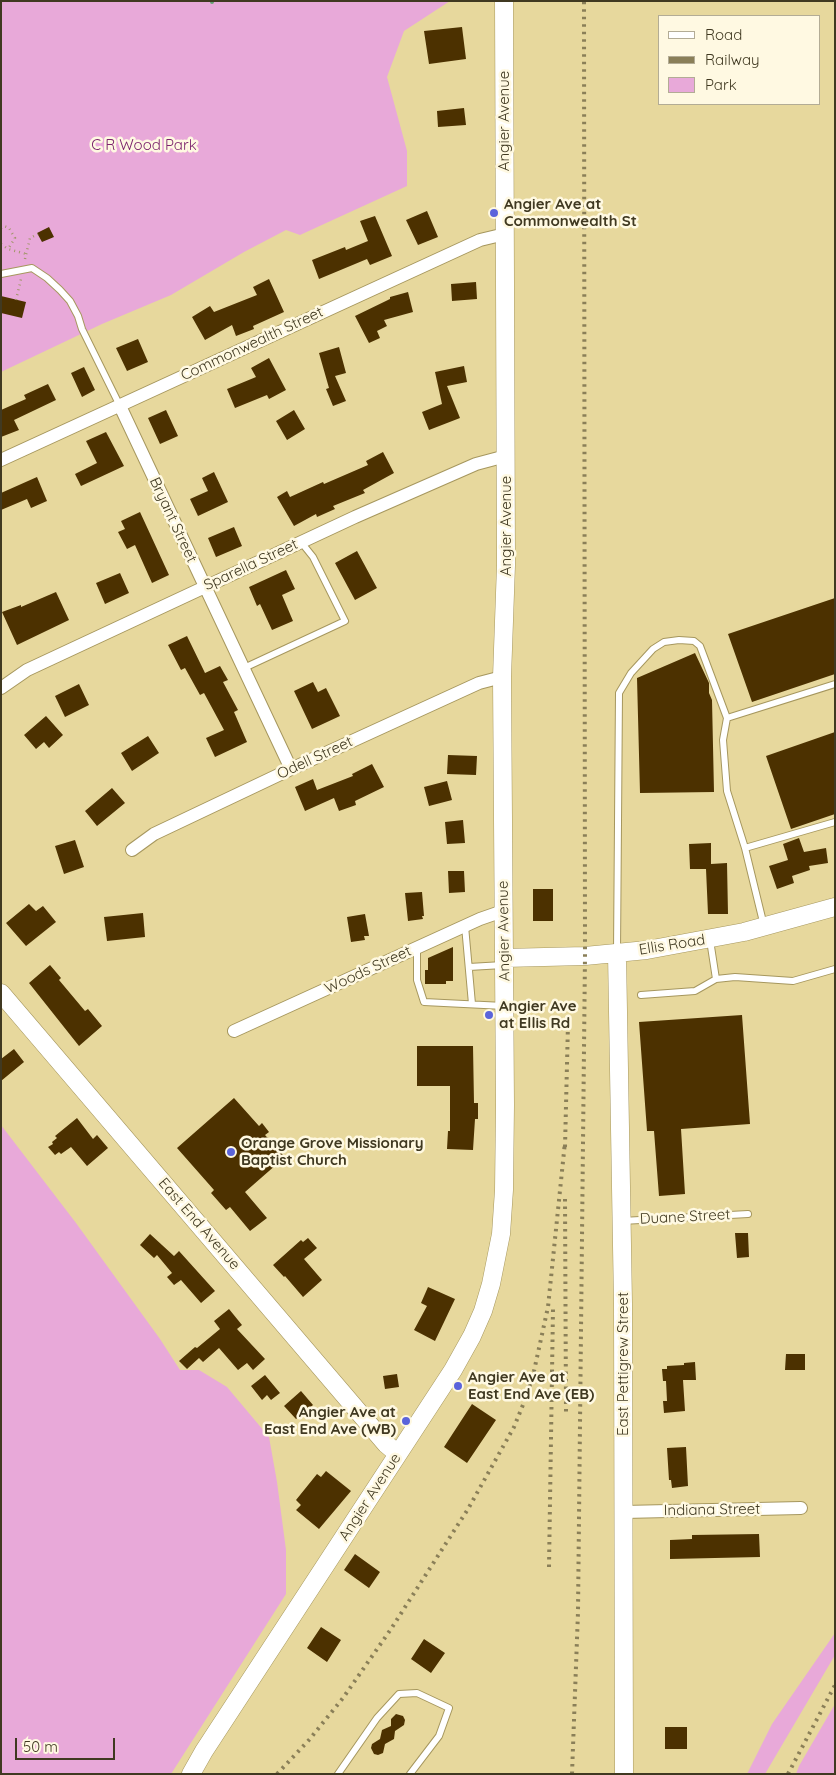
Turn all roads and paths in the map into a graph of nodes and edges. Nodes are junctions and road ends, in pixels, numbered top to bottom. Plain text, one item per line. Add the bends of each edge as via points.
1 (504, 1) edge
2 (1, 228) edge
3 (505, 234) junction
4 (1, 244) edge
5 (8, 249) junction
6 (26, 254) dead end
7 (1, 274) edge
8 (120, 406) junction
9 (506, 456) junction
10 (1, 460) edge
11 (301, 542) junction
12 (204, 587) junction
13 (244, 668) junction
14 (502, 676) junction
15 (835, 684) edge
16 (1, 688) edge
17 (727, 718) junction
18 (290, 769) junction
19 (835, 822) edge
20 (745, 848) junction
21 (132, 850) dead end
22 (835, 906) edge
23 (504, 911) junction
24 (465, 926) junction
25 (765, 927) junction
26 (710, 939) junction
27 (417, 948) junction
28 (617, 954) junction
29 (504, 962) junction
30 (469, 967) junction
31 (835, 970) edge
32 (716, 979) junction
33 (1, 993) edge
34 (641, 995) dead end
35 (472, 1004) junction
36 (505, 1006) junction
37 (234, 1031) dead end
38 (748, 1214) dead end
39 (621, 1221) junction
40 (398, 1454) junction
41 (801, 1508) dead end
42 (624, 1512) junction
43 (191, 1774) edge
44 (338, 1774) edge
45 (410, 1774) edge
46 (624, 1774) edge

1 - 3 main road, Angier Avenue
2 - 5 path via 9,228 14,238
3 - 8 street, Commonwealth Street via 480,240
3 - 9 main road, Angier Avenue
4 - 5 path
5 - 6 path
7 - 8 lane via 32,268 70,301
8 - 10 street, Commonwealth Street
8 - 12 street, Bryant Street
9 - 11 street, Sparella Street via 476,464
9 - 14 main road, Angier Avenue
11 - 12 street, Sparella Street
11 - 13 lane via 314,557 345,620
12 - 13 street, Bryant Street
12 - 16 street, Sparella Street via 27,670
13 - 18 street, Bryant Street
14 - 18 street, Odell Street via 479,683
14 - 23 main road, Angier Avenue
15 - 17 lane
17 - 20 lane via 722,740 727,791
17 - 28 lane via 700,646 694,642 664,642 653,648 630,673 619,693
18 - 21 street, Odell Street via 154,834
19 - 20 lane
20 - 25 lane
22 - 25 main road, Ellis Road
23 - 24 street, Woods Street
23 - 29 main road, Angier Avenue
24 - 27 street, Woods Street
24 - 30 lane
25 - 26 main road, Ellis Road
26 - 28 main road, Ellis Road
26 - 32 lane
27 - 35 lane via 417,980 424,1002
27 - 37 street, Woods Street
28 - 29 main road, Ellis Road
28 - 39 main road, East Pettigrew Street
29 - 30 lane
29 - 36 main road, Angier Avenue
30 - 35 lane
31 - 32 lane via 793,981
32 - 34 lane via 695,991
33 - 40 main road, East End Avenue via 386,1444
35 - 36 lane
36 - 40 main road, Angier Avenue via 504,1190 501,1234 491,1284 472,1336
38 - 39 lane, Duane Street
39 - 42 main road, East Pettigrew Street
40 - 43 main road, Angier Avenue
41 - 42 street, Indiana Street
42 - 46 main road, East Pettigrew Street
44 - 45 lane via 376,1718 399,1694 417,1693 449,1708 438,1736

